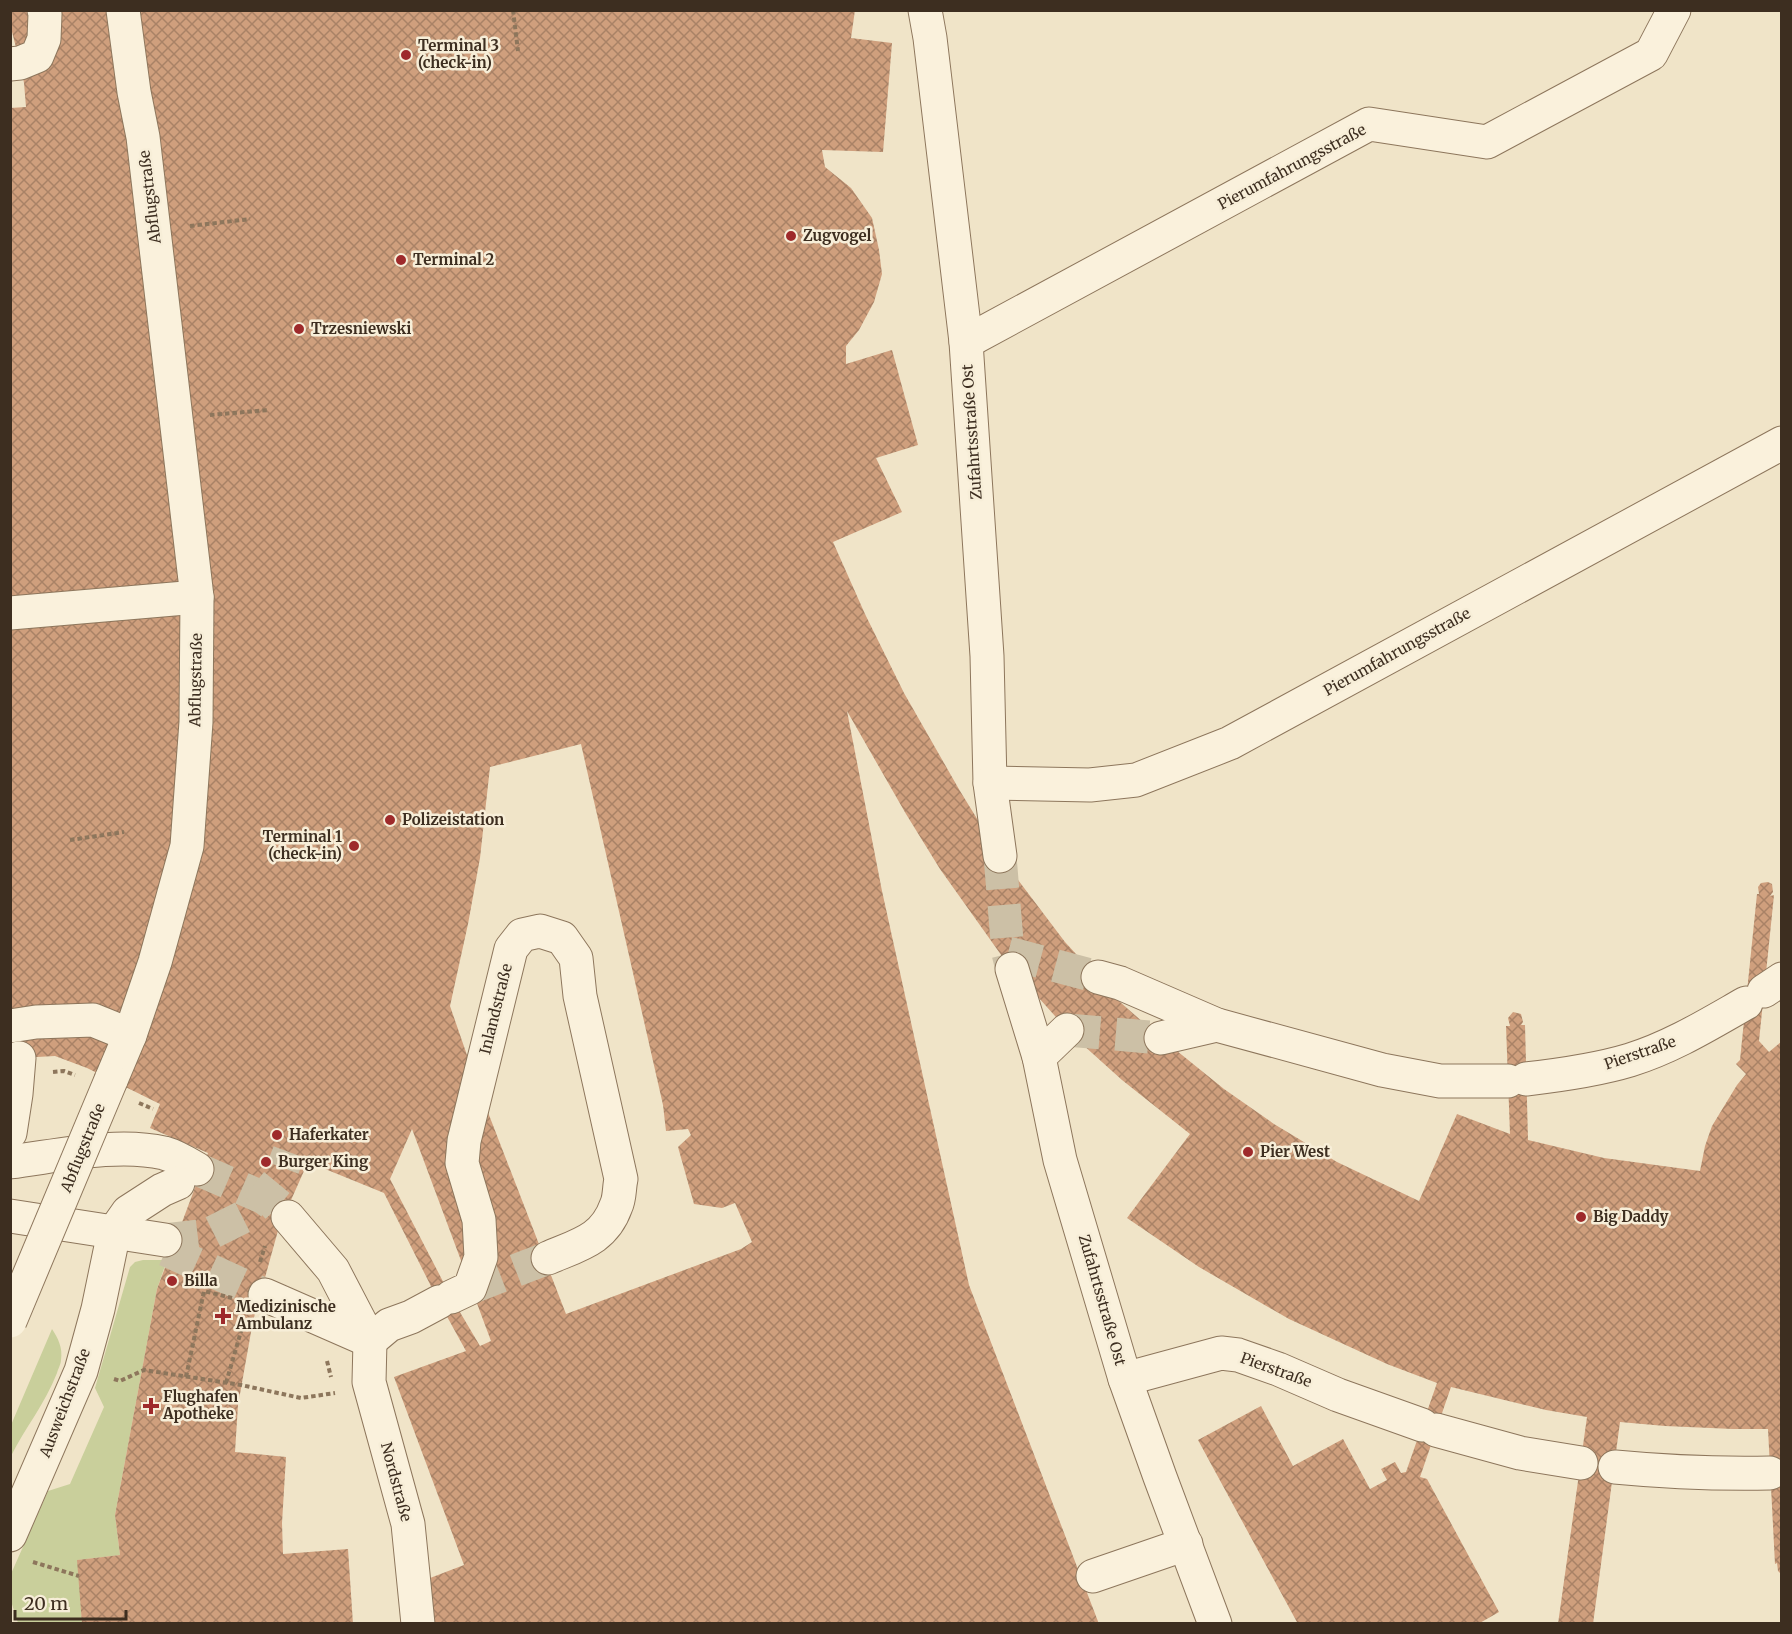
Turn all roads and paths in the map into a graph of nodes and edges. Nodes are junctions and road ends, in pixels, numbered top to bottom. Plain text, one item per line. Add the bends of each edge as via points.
1 (44, 10) edge
2 (123, 10) edge
3 (513, 10) edge
4 (925, 10) edge
5 (1674, 10) edge
6 (518, 51) dead end
7 (10, 64) edge
8 (250, 219) dead end
9 (153, 229) junction
10 (966, 342) junction
11 (269, 410) dead end
12 (215, 415) dead end
13 (1782, 443) edge
14 (197, 597) junction
15 (10, 613) edge
16 (990, 783) junction
17 (124, 832) dead end
18 (70, 840) dead end
19 (1000, 856) tunnel mouth
20 (1012, 969) tunnel mouth
21 (1098, 977) tunnel mouth
22 (1764, 991) edge
23 (1217, 1025) junction
24 (10, 1026) edge
25 (1067, 1030) dead end
26 (130, 1035) junction
27 (1161, 1038) tunnel mouth
28 (1039, 1057) junction
29 (19, 1058) dead end
30 (10, 1132) edge
31 (10, 1162) edge
32 (10, 1215) edge
33 (288, 1217) tunnel mouth
34 (114, 1232) junction
35 (166, 1245) tunnel mouth
36 (548, 1258) tunnel mouth
37 (250, 1302) junction
38 (10, 1321) edge
39 (370, 1341) junction
40 (186, 1377) junction
41 (1125, 1379) junction
42 (120, 1381) dead end
43 (226, 1384) junction
44 (337, 1392) dead end
45 (1581, 1463) dead end
46 (1615, 1467) dead end
47 (1770, 1473) dead end
48 (1186, 1544) junction
49 (16, 1547) edge
50 (1093, 1575) dead end
51 (79, 1576) dead end
52 (418, 1623) edge
53 (1215, 1623) edge

1 - 7 street via 44,39 37,56
2 - 9 street, Abflugstraße
3 - 6 path
4 - 10 street, Zufahrtsstraße Ost
5 - 10 street, Pierumfahrungsstraße via 1651,54 1487,142 1369,124
8 - 9 path
9 - 14 street, Abflugstraße
10 - 16 street, Zufahrtsstraße Ost via 987,656
11 - 12 path
13 - 16 street, Pierumfahrungsstraße via 1230,744 1136,780 1090,785
14 - 15 street
14 - 26 street, Abflugstraße via 195,722 187,846
16 - 19 street, Zufahrtsstraße Ost
17 - 18 path
20 - 28 street, Zufahrtsstraße Ost
21 - 23 street, Pierstraße
22 - 23 street, Pierstraße via 1679,1041 1631,1060 1517,1080 1440,1080 1382,1070
23 - 27 street, Pierstraße
24 - 26 street via 93,1020
25 - 28 street
26 - 38 street, Abflugstraße, bridge
28 - 41 street, Zufahrtsstraße Ost via 1060,1160
29 - 30 street
31 - 34 street via 110,1149 167,1153 188,1176 128,1212
32 - 34 street
33 - 39 street, Nordstraße via 333,1270
34 - 35 street
34 - 49 street, Ausweichstraße via 81,1371
36 - 39 street, Inlandstraße via 592,1239 606,1226 617,1205 621,1179 580,996 576,958 562,938 540,931 522,935 511,949 464,1141 462,1163 479,1220 481,1257 453,1296 389,1325
37 - 39 street
37 - 40 path via 204,1291
37 - 43 path
39 - 52 street, Nordstraße via 369,1382 408,1524
40 - 42 path via 144,1370
40 - 43 path
41 - 45 street, Pierstraße via 1221,1353 1238,1355 1429,1428 1520,1453
41 - 48 street, Zufahrtsstraße Ost
43 - 44 path via 301,1398
46 - 47 street via 1662,1472
48 - 50 street
48 - 53 street, Zufahrtsstraße Ost
49 - 51 path

